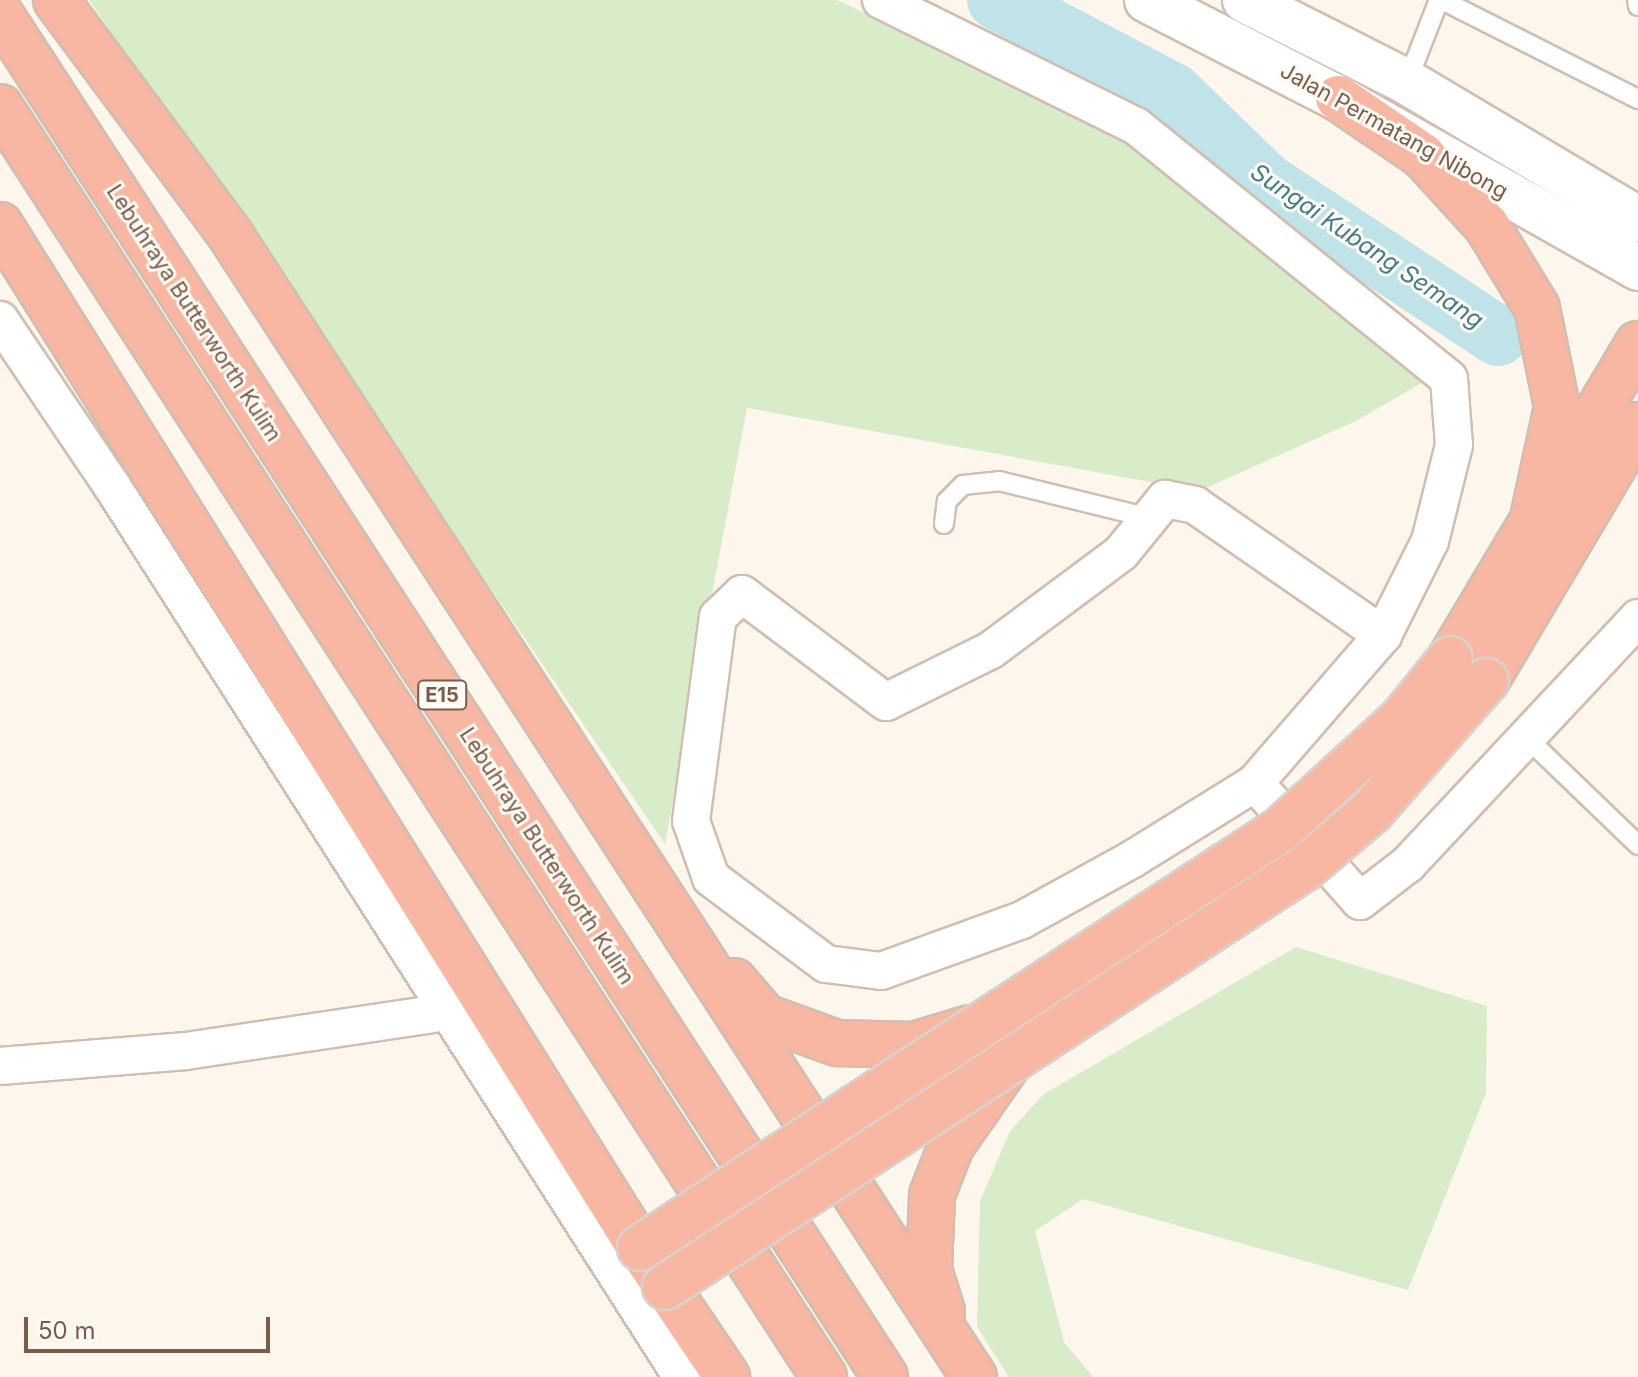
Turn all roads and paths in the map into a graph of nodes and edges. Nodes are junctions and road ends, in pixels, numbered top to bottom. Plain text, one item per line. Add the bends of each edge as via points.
1 (56, 0) edge
2 (881, 0) edge
3 (1147, 0) edge
4 (1245, 0) edge
5 (1440, 0) edge
6 (0, 14) edge
7 (1407, 82) junction
8 (1338, 98) junction
9 (1638, 99) edge
10 (0, 107) edge
11 (1638, 219) edge
12 (0, 225) edge
13 (1638, 268) edge
14 (0, 320) edge
15 (1638, 344) edge
16 (1638, 425) edge
17 (1638, 489) edge
18 (1150, 518) junction
19 (944, 524) dead end
20 (1549, 534) junction
21 (1638, 618) edge
22 (1383, 635) junction
23 (1468, 670) junction
24 (1528, 739) junction
25 (1255, 783) junction
26 (1638, 845) edge
27 (658, 896) junction
28 (447, 1012) junction
29 (985, 1023) junction
30 (1010, 1061) junction
31 (0, 1066) edge
32 (816, 1134) junction
33 (840, 1172) junction
34 (640, 1248) junction
35 (665, 1287) junction
36 (963, 1360) edge
37 (682, 1377) edge
38 (727, 1377) edge
39 (824, 1377) edge
40 (885, 1377) edge

1 - 27 highway via 231,236
2 - 22 street via 1136,126 1449,379 1454,445 1430,541
3 - 8 main road, Jalan Permatang Nibong
4 - 7 main road, Jalan Permatang Nibong
5 - 7 lane
5 - 9 lane
6 - 40 highway, Lebuhraya Butterworth Kulim / E15
7 - 11 main road, Jalan Permatang Nibong
8 - 13 main road, Jalan Permatang Nibong
8 - 20 highway via 1422,155 1487,226 1537,308 1557,407
10 - 39 highway, E15
12 - 34 highway
14 - 28 street via 112,486
15 - 20 highway
16 - 20 highway
17 - 20 highway
18 - 19 lane via 999,481 963,485 947,501
18 - 22 street via 1165,499 1195,505
18 - 25 street via 1121,553 991,650 886,702 742,594 718,617 691,821 711,878 826,964 881,971 1022,920
20 - 23 highway
21 - 24 street
22 - 25 street
23 - 29 highway, bridge via 1401,720 1280,830
23 - 30 highway, bridge via 1372,811 1305,868
24 - 25 street via 1408,864 1360,901
24 - 26 lane
27 - 29 highway, bridge via 765,1017 837,1043 913,1045
27 - 32 highway
28 - 31 street via 186,1051
28 - 37 street
29 - 32 highway, bridge
30 - 33 highway, bridge
30 - 36 highway via 951,1146 932,1195 929,1270
32 - 33 highway
32 - 34 highway, bridge
33 - 35 highway, bridge
33 - 36 highway
34 - 35 highway
35 - 38 highway

